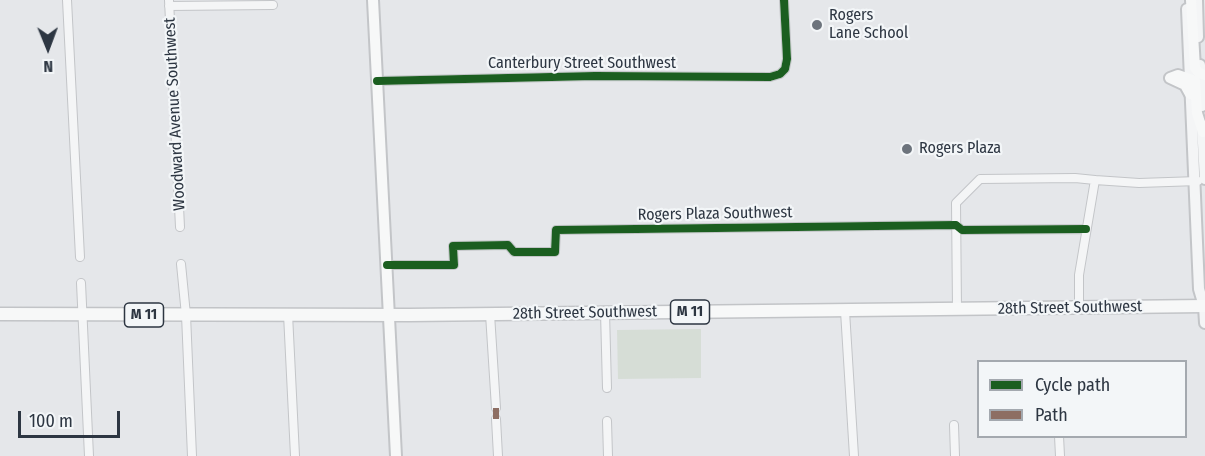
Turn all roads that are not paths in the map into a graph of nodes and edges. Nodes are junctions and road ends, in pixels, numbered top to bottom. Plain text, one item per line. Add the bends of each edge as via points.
1 (67, 0) edge
2 (373, 0) edge
3 (784, 0) edge
4 (1186, 0) edge
5 (1191, 0) edge
6 (1197, 0) edge
7 (169, 3) edge
8 (273, 5) dead end
9 (1199, 73) edge
10 (377, 81) junction
11 (1190, 94) junction
12 (1203, 132) joint
13 (1095, 180) junction
14 (1201, 180) edge
15 (956, 225) junction
16 (180, 227) dead end
17 (1086, 230) junction
18 (80, 257) dead end
19 (181, 264) dead end
20 (387, 265) junction
21 (81, 283) dead end
22 (1205, 306) edge
23 (1079, 308) junction
24 (957, 309) junction
25 (845, 311) junction
26 (605, 312) junction
27 (0, 314) edge
28 (82, 314) junction
29 (288, 314) junction
30 (490, 314) junction
31 (186, 315) junction
32 (389, 315) junction
33 (1205, 323) edge
34 (607, 388) dead end
35 (496, 408) dead end
36 (496, 419) dead end
37 (607, 421) dead end
38 (954, 425) dead end
39 (1059, 438) edge
40 (89, 456) edge
41 (192, 456) edge
42 (296, 456) edge
43 (396, 456) edge
44 (498, 456) edge
45 (608, 456) edge
46 (854, 456) edge
47 (955, 456) edge
48 (1060, 456) edge

1 - 18 street
2 - 10 main road
3 - 10 street, Canterbury Street Southwest via 787,59 785,69 770,77
4 - 9 street
5 - 9 main road via 1195,68
6 - 9 street
7 - 8 street
7 - 16 street, Woodward Avenue Southwest
9 - 11 street
9 - 11 main road via 1170,78 1185,85
9 - 12 main road via 1197,110
10 - 20 main road
11 - 14 street
12 - 14 street
13 - 14 street
13 - 15 street via 980,179 956,202
13 - 17 street
14 - 22 street via 1199,289
15 - 17 street, Rogers Plaza Southwest via 962,231
15 - 20 street, Rogers Plaza Southwest via 556,230 555,252 514,252 508,245 453,246 454,265
15 - 24 street
17 - 23 street via 1078,275
19 - 31 street
20 - 32 main road
21 - 28 street
22 - 23 main road, 28th Street Southwest / M 11
22 - 33 street
23 - 24 main road, 28th Street Southwest / M 11
24 - 25 main road, 28th Street Southwest / M 11
25 - 26 main road, 28th Street Southwest / M 11
25 - 46 street
26 - 30 main road, 28th Street Southwest / M 11
26 - 34 street
27 - 28 main road, 28th Street Southwest / M 11
28 - 31 main road, 28th Street Southwest / M 11
28 - 40 street
29 - 31 main road, 28th Street Southwest / M 11
29 - 32 main road, 28th Street Southwest / M 11
29 - 42 street
30 - 32 main road, 28th Street Southwest / M 11
30 - 35 street
31 - 41 street
32 - 43 main road
36 - 44 street
37 - 45 street
38 - 47 street
39 - 48 street

